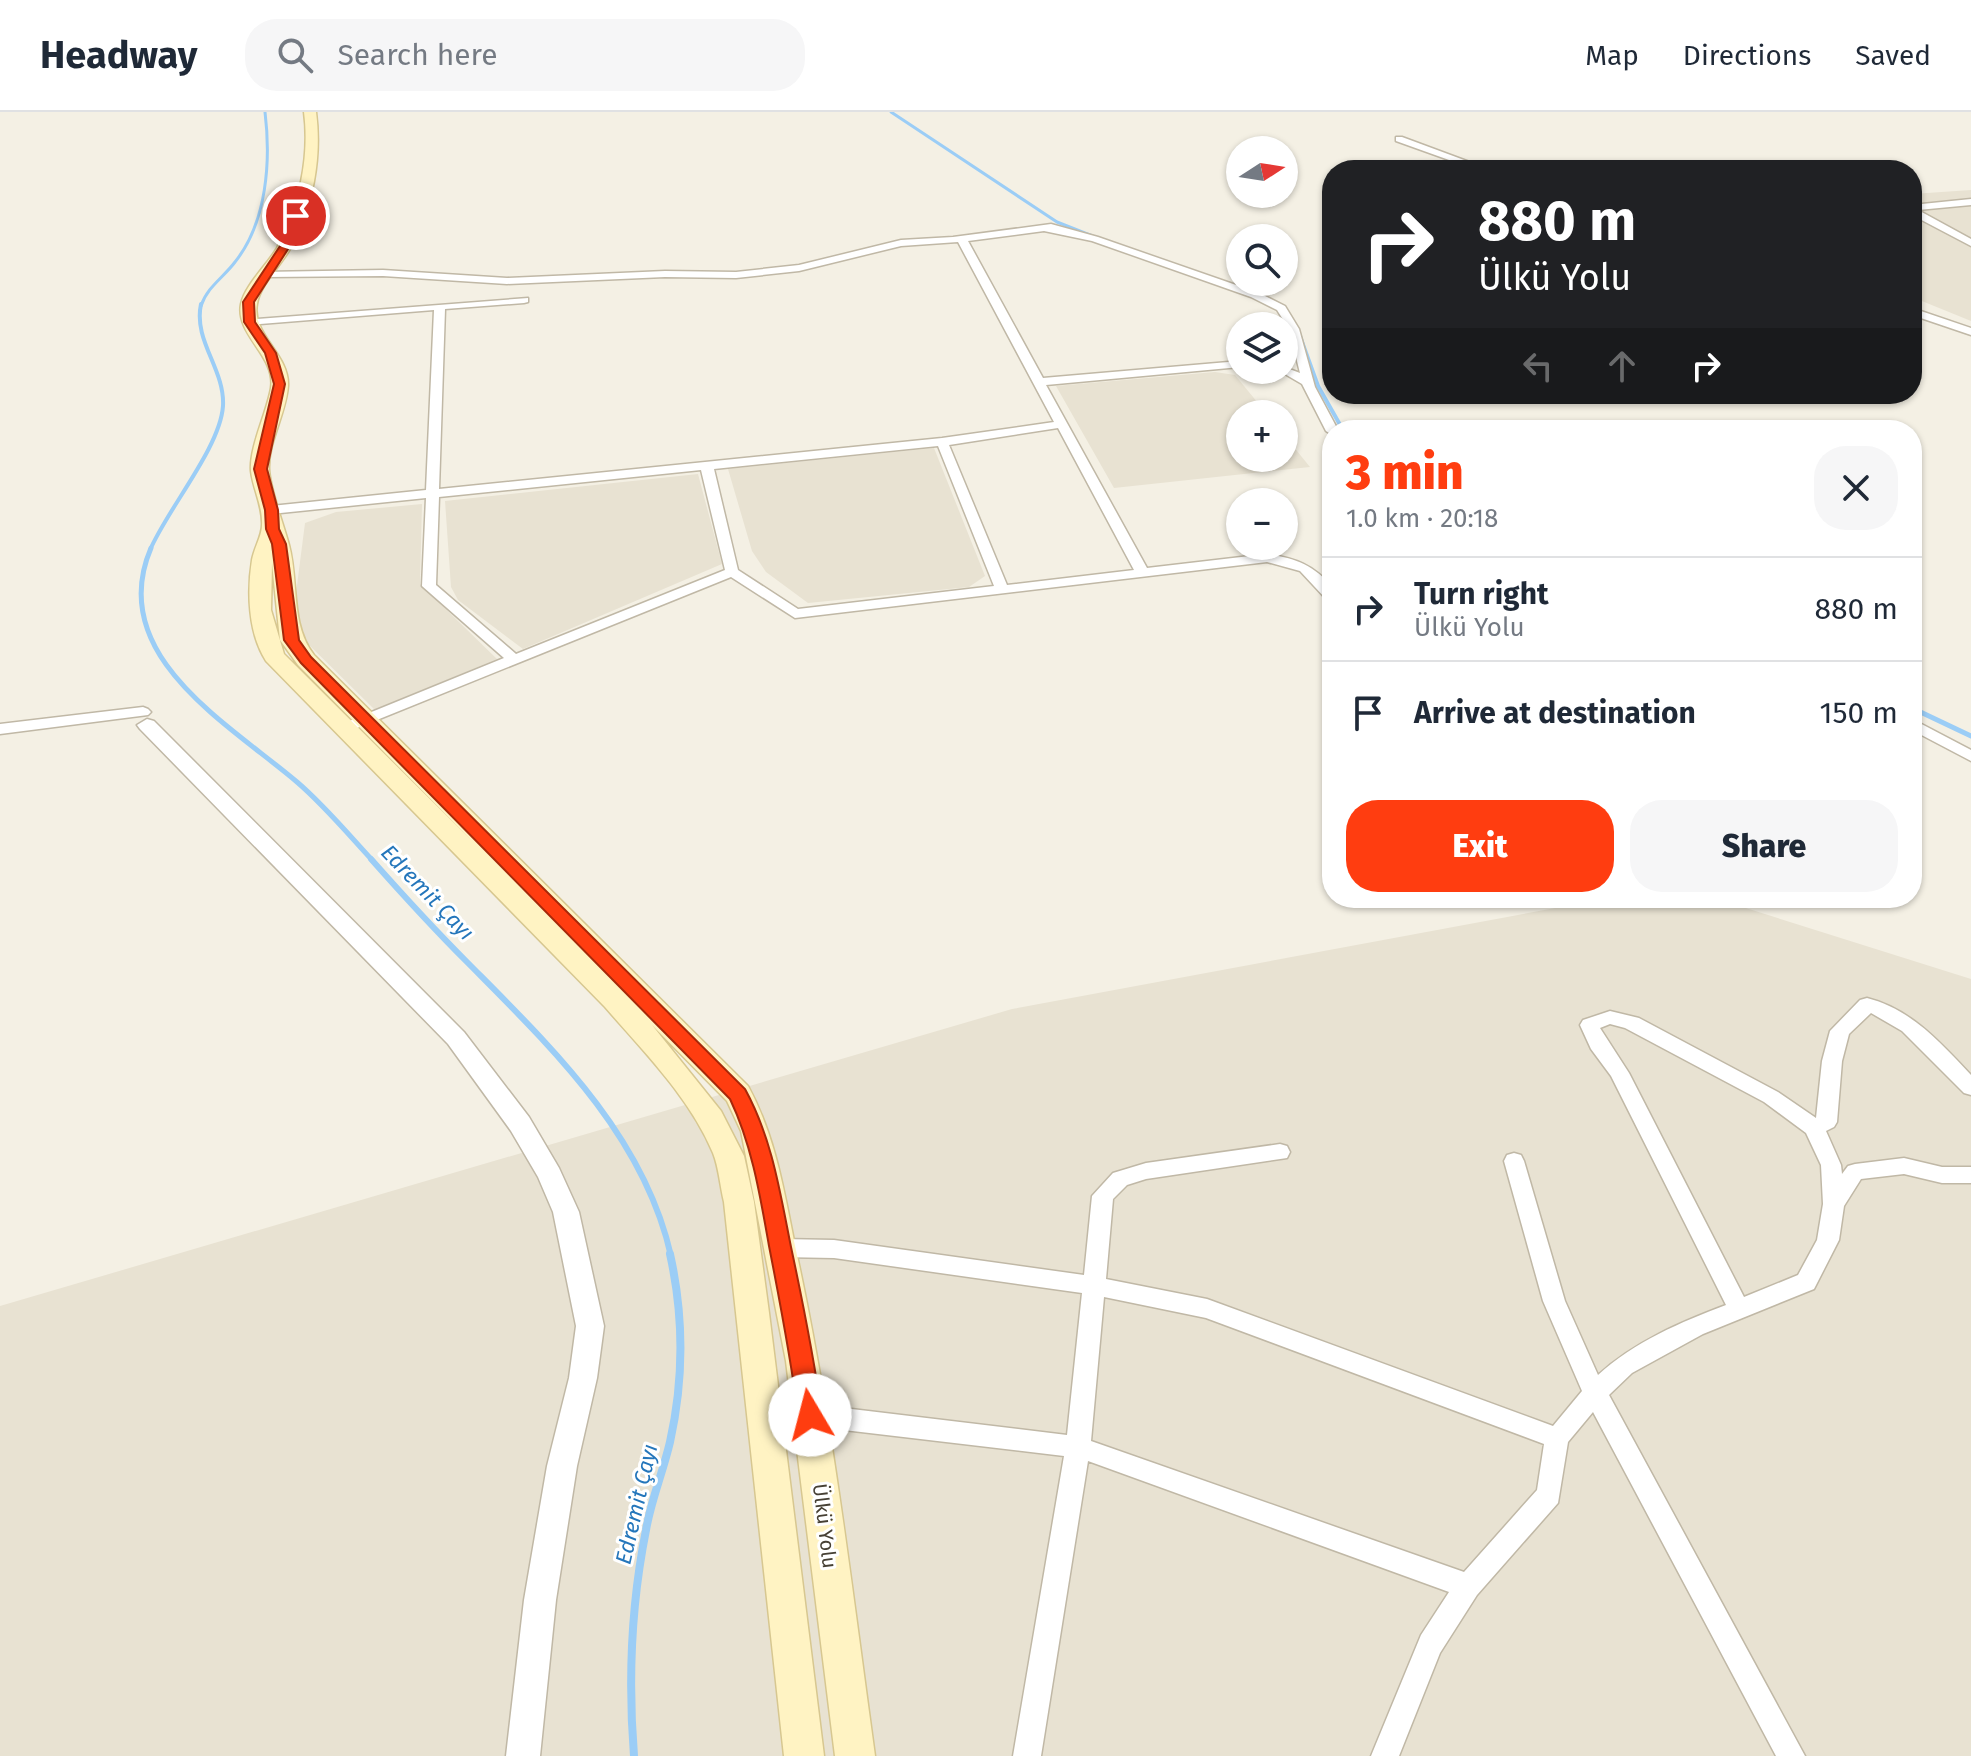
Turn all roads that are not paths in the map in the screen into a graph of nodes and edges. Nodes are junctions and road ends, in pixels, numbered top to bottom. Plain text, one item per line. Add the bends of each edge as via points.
1 (310, 112) edge
2 (1399, 139) dead end
3 (1458, 160) edge
4 (1971, 202) edge
5 (1922, 208) edge
6 (1922, 215) edge
7 (961, 238) junction
8 (1971, 243) edge
9 (266, 274) junction
10 (524, 300) dead end
11 (440, 306) junction
12 (1922, 315) edge
13 (249, 322) junction
14 (1971, 332) edge
15 (1226, 365) edge
16 (1298, 377) edge
17 (1039, 382) junction
18 (1308, 382) junction
19 (1327, 420) edge
20 (1062, 424) junction
21 (942, 442) junction
22 (707, 467) junction
23 (432, 494) junction
24 (272, 519) junction
25 (732, 572) junction
26 (1143, 574) junction
27 (1322, 585) edge
28 (1003, 591) junction
29 (514, 659) junction
30 (145, 718) joint
31 (355, 724) junction
32 (0, 729) edge
33 (1922, 729) edge
34 (1971, 756) edge
35 (1971, 1088) edge
36 (1814, 1128) junction
37 (1280, 1152) dead end
38 (1514, 1161) dead end
39 (1971, 1175) edge
40 (1834, 1204) junction
41 (781, 1248) junction
42 (1096, 1286) junction
43 (1740, 1311) junction
44 (1595, 1393) junction
45 (810, 1415) junction
46 (766, 1420) junction
47 (1557, 1438) junction
48 (1078, 1447) junction
49 (1468, 1586) junction
50 (525, 1752) edge
51 (804, 1756) edge
52 (855, 1756) edge
53 (1027, 1756) edge
54 (1385, 1756) edge
55 (1791, 1756) edge

1 - 9 main road via 308,186 285,246
2 - 3 street
4 - 5 street
6 - 8 street
7 - 9 street via 901,243 799,268 736,275 507,281 383,273
7 - 17 street
7 - 18 street via 1047,227 1255,295 1281,308 1294,329
9 - 13 main road via 249,302
10 - 11 street
11 - 13 street
11 - 23 street
12 - 14 street
13 - 24 main road, Ülkü Yolu via 270,353 280,384 260,469
15 - 17 street
16 - 18 street
17 - 20 street
18 - 19 street
20 - 21 street
20 - 26 street
21 - 22 street
21 - 28 street
22 - 23 street
22 - 25 street
23 - 24 street
23 - 29 street via 429,586
24 - 31 main road, Ülkü Yolu via 263,546 265,638 289,673
25 - 28 street via 795,614
25 - 29 street
26 - 27 street via 1267,558 1307,567
26 - 28 street
29 - 31 street
30 - 32 street
30 - 50 street via 456,1038 520,1124 566,1212 590,1326 540,1600
31 - 41 main road, Ülkü Yolu via 738,1094 756,1131
31 - 46 main road, Ülkü Yolu via 615,1000 711,1119 729,1156 739,1202
33 - 34 street
35 - 36 street via 1912,1030 1879,1005 1867,1005 1840,1031 1827,1122
36 - 40 street via 1828,1153
36 - 43 street via 1771,1097 1632,1023 1613,1017 1590,1025
37 - 42 street via 1146,1171 1113,1183 1101,1204
38 - 44 street via 1554,1301
39 - 40 street via 1904,1166 1855,1172
40 - 43 street via 1828,1240 1806,1282
41 - 42 street via 834,1249
41 - 45 main road, Ülkü Yolu
42 - 47 street via 1207,1309
42 - 48 street
43 - 44 street via 1695,1327 1624,1366
44 - 47 street
44 - 55 street
45 - 46 street
45 - 48 street
45 - 52 main road, Ülkü Yolu
46 - 51 main road, Ülkü Yolu
47 - 49 street via 1549,1495
48 - 49 street
48 - 53 street
49 - 54 street via 1430,1644

